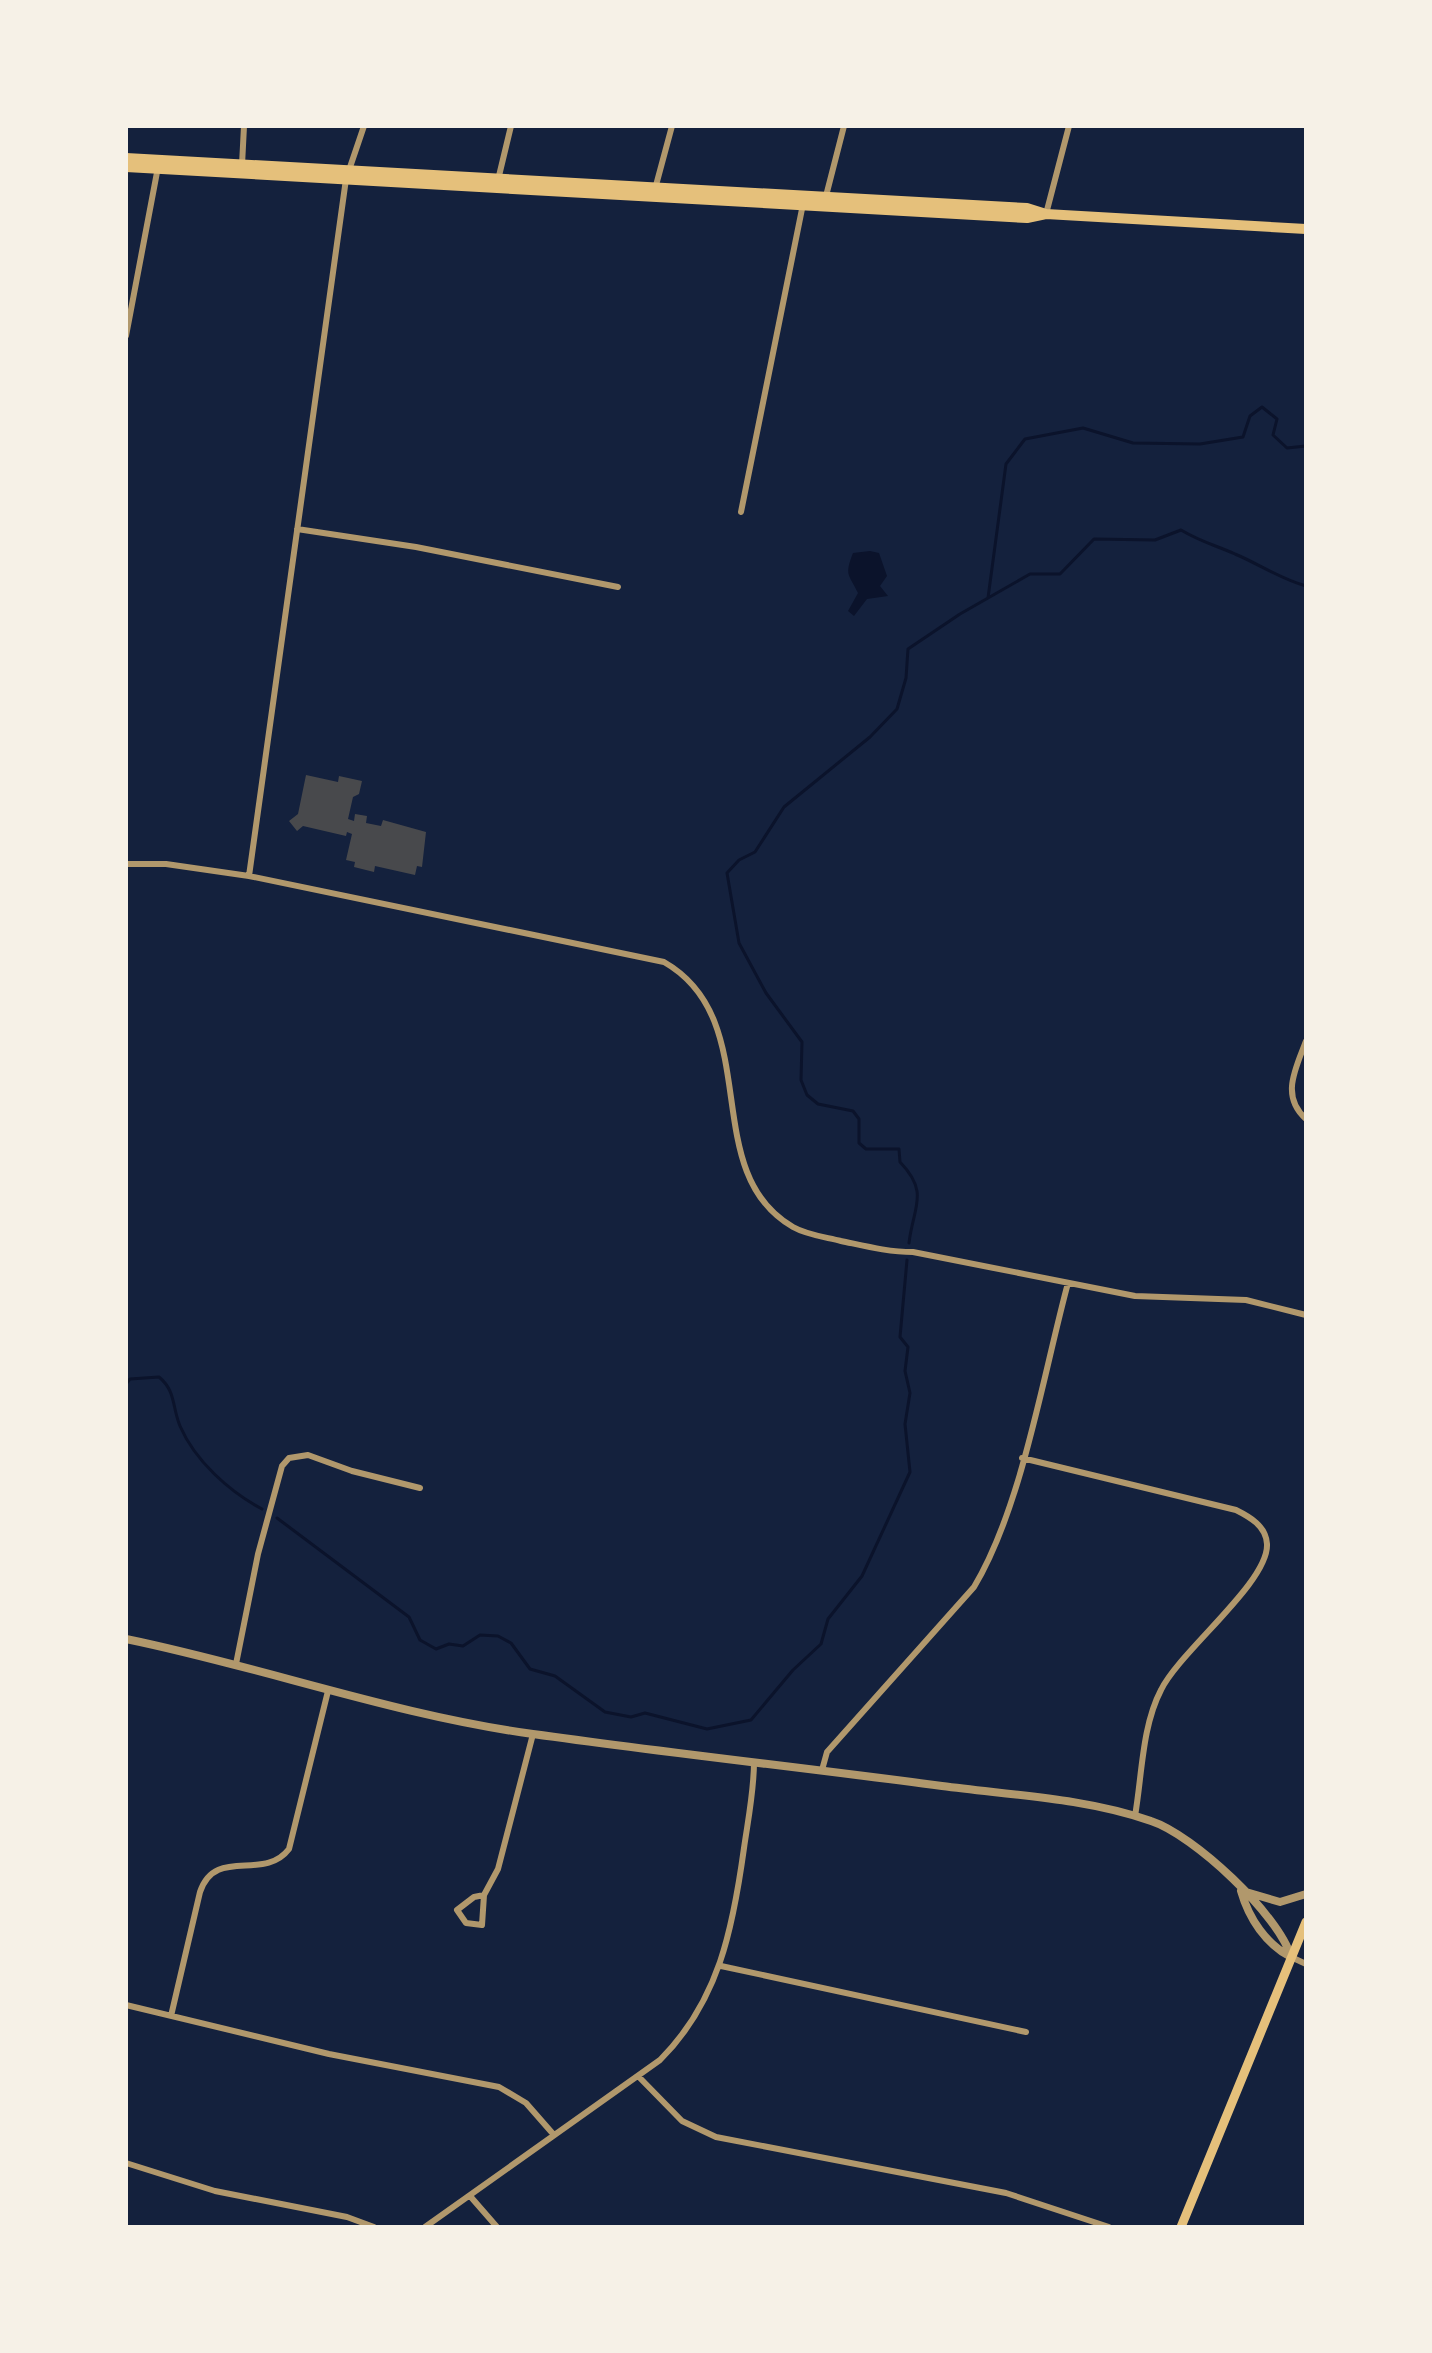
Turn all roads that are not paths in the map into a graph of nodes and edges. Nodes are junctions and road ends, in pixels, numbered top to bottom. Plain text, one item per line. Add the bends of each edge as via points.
1 (244, 126) edge
2 (364, 126) edge
3 (511, 126) edge
4 (672, 126) edge
5 (844, 126) edge
6 (1069, 126) edge
7 (126, 158) edge
8 (158, 164) junction
9 (126, 167) edge
10 (241, 169) junction
11 (347, 175) junction
12 (497, 183) junction
13 (654, 192) junction
14 (803, 201) junction
15 (825, 202) junction
16 (1046, 214) junction
17 (1306, 229) edge
18 (126, 336) edge
19 (741, 512) dead end
20 (297, 529) junction
21 (618, 587) dead end
22 (126, 864) edge
23 (249, 876) junction
24 (1306, 1041) edge
25 (1306, 1119) edge
26 (1068, 1283) junction
27 (1306, 1315) edge
28 (1022, 1458) junction
29 (420, 1488) dead end
30 (126, 1639) edge
31 (236, 1664) junction
32 (328, 1691) junction
33 (533, 1734) junction
34 (754, 1762) junction
35 (822, 1770) junction
36 (1135, 1816) junction
37 (1241, 1890) junction
38 (1306, 1894) edge
39 (484, 1895) junction
40 (1306, 1922) edge
41 (1291, 1957) junction
42 (1306, 1964) edge
43 (721, 1966) junction
44 (126, 2005) edge
45 (171, 2016) junction
46 (1026, 2032) dead end
47 (638, 2076) junction
48 (554, 2135) junction
49 (126, 2163) edge
50 (470, 2196) junction
51 (374, 2227) edge
52 (425, 2227) edge
53 (497, 2227) edge
54 (1109, 2227) edge
55 (1181, 2227) edge

1 - 10 street
2 - 11 street
3 - 12 street
4 - 13 street
5 - 15 street
6 - 16 street
7 - 8 main road
8 - 9 main road
8 - 10 main road
8 - 18 street
10 - 11 main road
11 - 12 main road
11 - 20 street
12 - 13 main road
13 - 14 main road
14 - 15 main road
14 - 19 street
15 - 16 main road via 1027,208
16 - 17 main road
20 - 21 street
20 - 23 street
22 - 23 street via 179,865
23 - 26 street via 652,957 673,967 698,989 718,1023 742,1160 758,1196 795,1228 893,1252
24 - 25 street via 1291,1092
26 - 27 street via 1135,1296 1246,1300
26 - 28 street
28 - 35 street via 997,1545 974,1587 827,1752
28 - 36 street via 1236,1510 1259,1524 1265,1535 1265,1555 1255,1576 1161,1688
29 - 31 street via 308,1455 289,1458 282,1466 258,1554
30 - 31 street
31 - 32 street
32 - 33 street via 436,1719
32 - 45 street via 289,1849 273,1863 223,1866 207,1877
33 - 34 street
33 - 39 street via 498,1869
34 - 35 street
34 - 43 street via 736,1906
35 - 36 street
36 - 37 street via 1193,1842
37 - 38 street via 1280,1902
37 - 41 street via 1286,1939
37 - 41 street via 1246,1908 1273,1948
39 - 39 street via 457,1910 466,1923 482,1925
40 - 41 main road
41 - 42 street
41 - 55 main road
43 - 46 street
43 - 47 street via 677,2044
44 - 45 street
45 - 48 street via 499,2087 526,2103
47 - 48 street
47 - 54 street via 682,2121 716,2137 1006,2193
48 - 50 street
49 - 51 street via 215,2191
50 - 52 street
50 - 53 street

